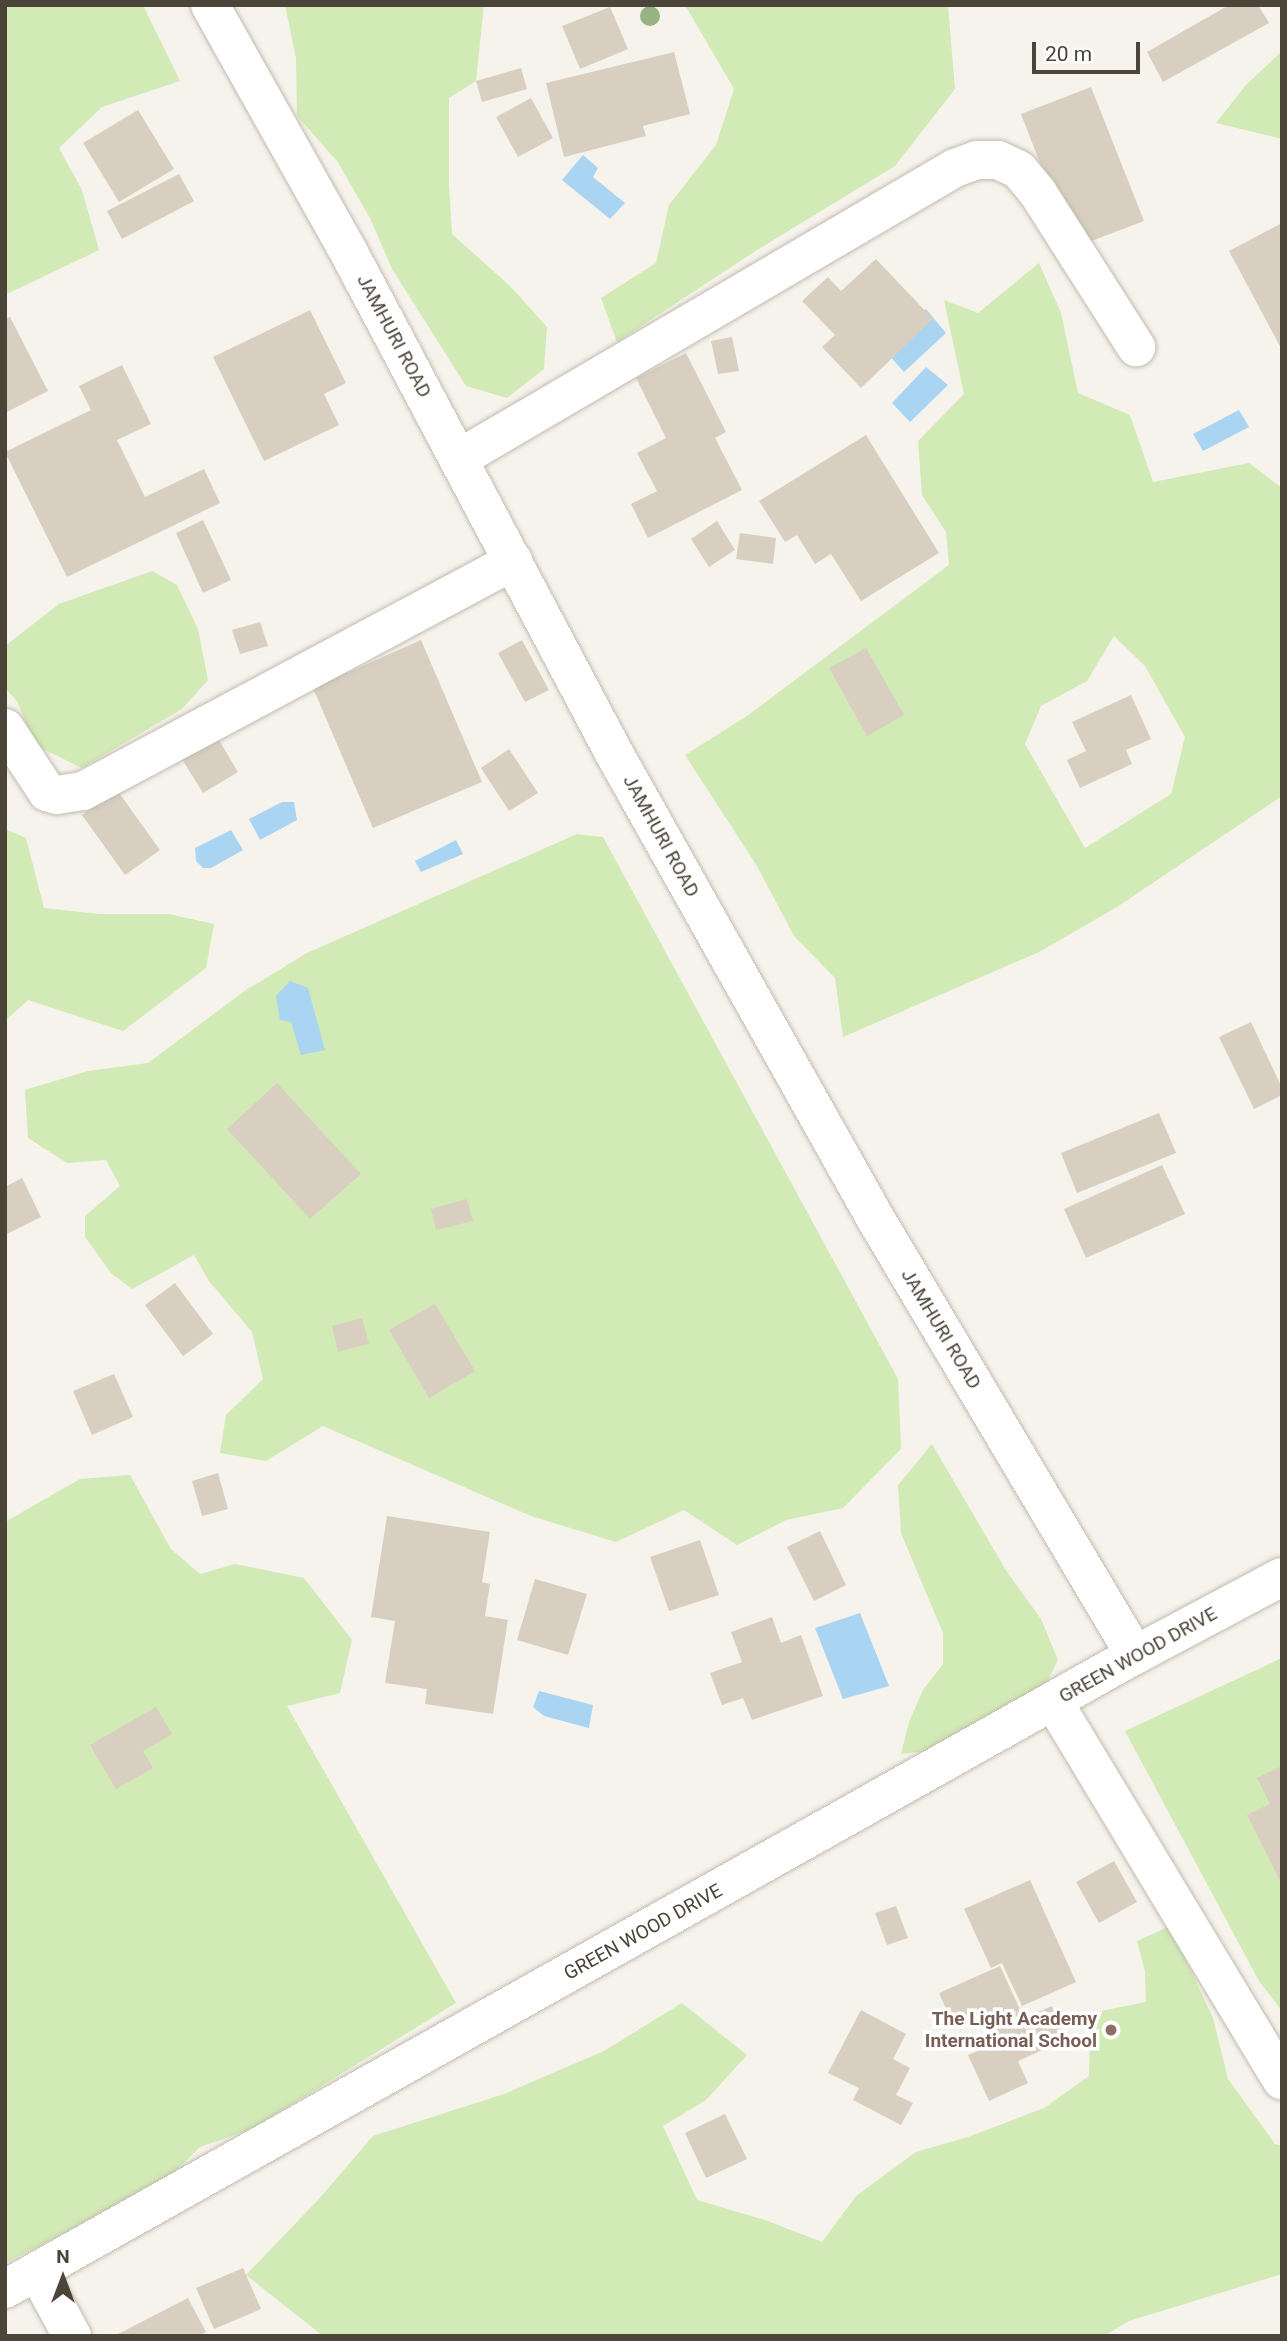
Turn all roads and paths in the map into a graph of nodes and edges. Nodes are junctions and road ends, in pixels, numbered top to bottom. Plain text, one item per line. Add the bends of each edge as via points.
1 (210, 5) edge
2 (1136, 347) dead end
3 (458, 459) junction
4 (513, 561) junction
5 (5, 728) edge
6 (1282, 1577) edge
7 (1135, 1655) junction
8 (1053, 1701) junction
9 (1282, 2080) edge
10 (22, 2281) edge
11 (72, 2336) edge

1 - 3 street, JAMHURI ROAD
2 - 3 street via 1032,185 1019,170 998,160 977,160 955,168
3 - 4 street, JAMHURI ROAD
4 - 5 street via 83,791 47,792
4 - 7 street, JAMHURI ROAD via 614,753 874,1216
6 - 7 street, GREEN WOOD DRIVE
7 - 8 street, GREEN WOOD DRIVE
8 - 9 street
8 - 10 street, GREEN WOOD DRIVE
10 - 11 street

